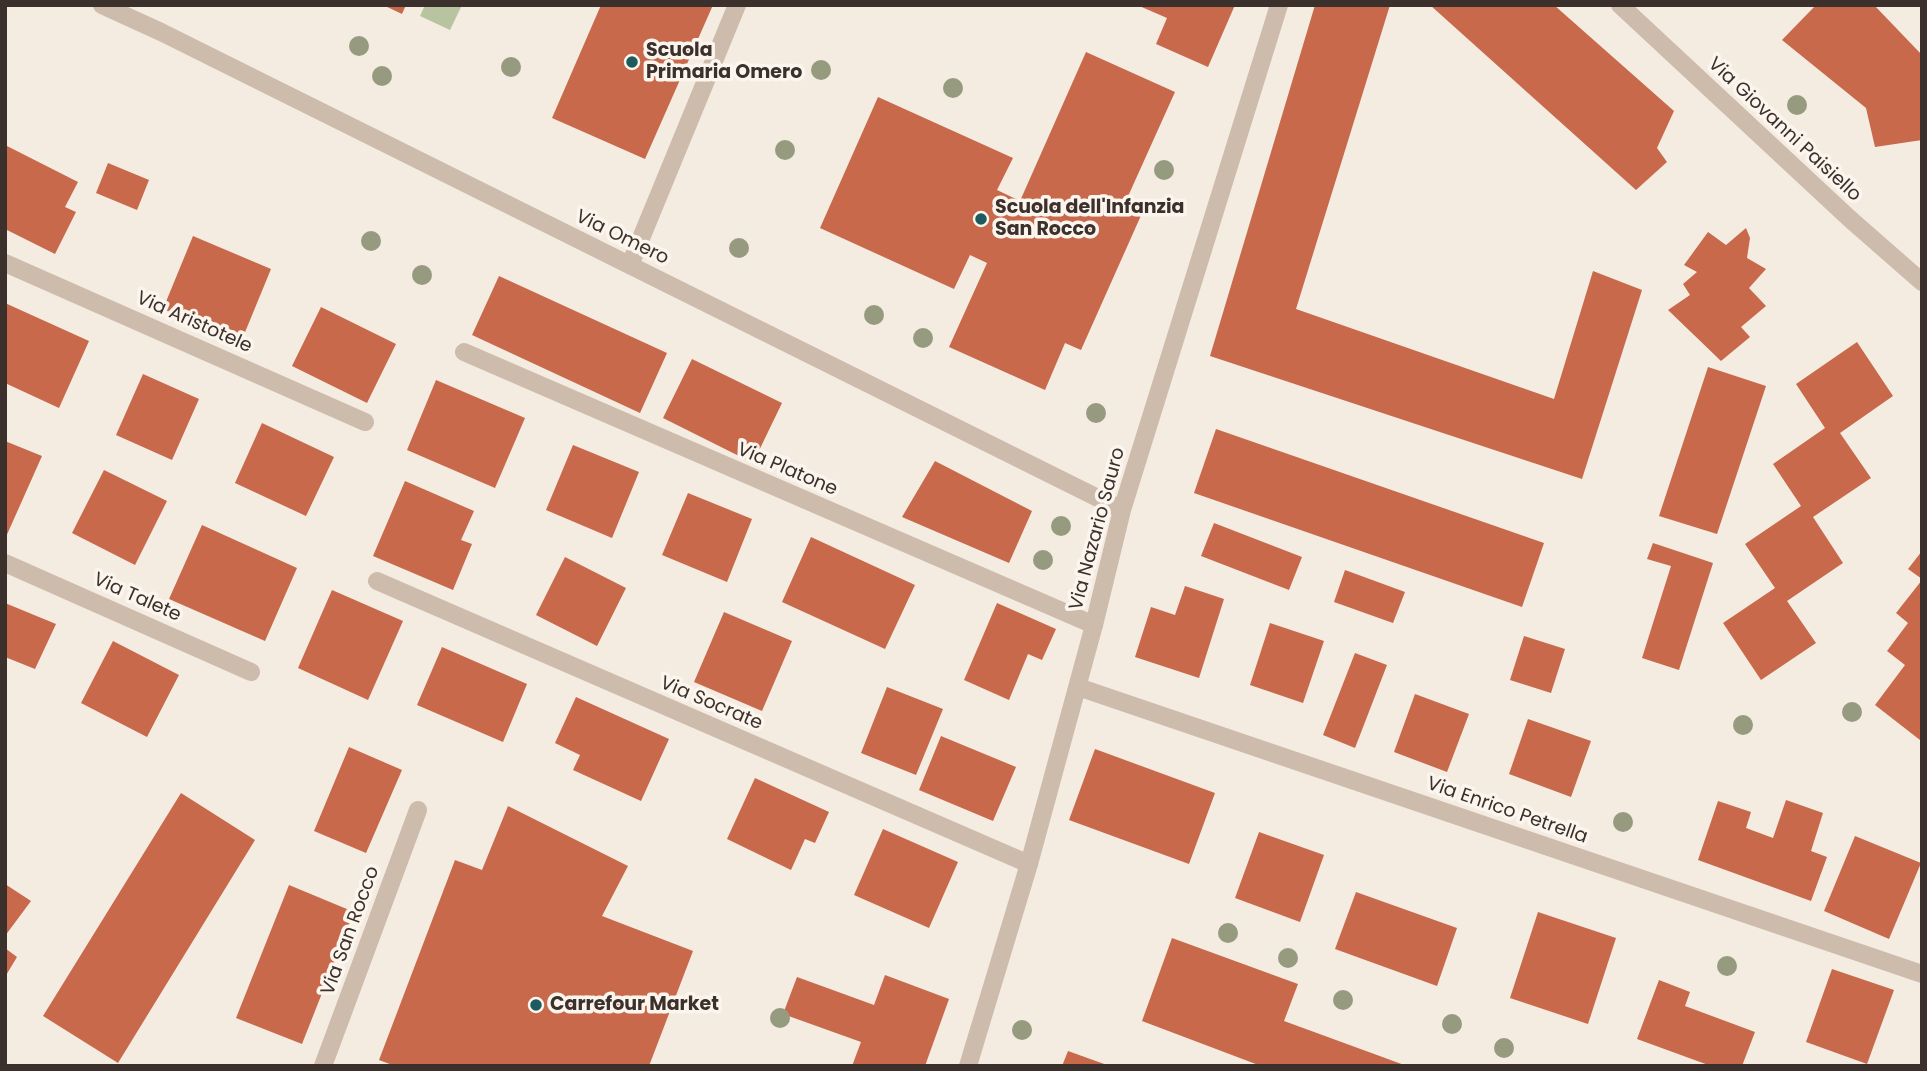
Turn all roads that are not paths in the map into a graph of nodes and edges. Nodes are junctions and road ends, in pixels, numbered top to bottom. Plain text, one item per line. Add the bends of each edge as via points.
1 (102, 5) edge
2 (737, 5) edge
3 (1279, 5) edge
4 (1620, 5) edge
5 (5, 263) edge
6 (630, 265) junction
7 (1922, 282) edge
8 (464, 352) dead end
9 (365, 422) dead end
10 (1122, 510) junction
11 (5, 563) edge
12 (377, 581) dead end
13 (1094, 625) junction
14 (251, 672) dead end
15 (1078, 687) junction
16 (418, 810) dead end
17 (1029, 864) junction
18 (1922, 974) edge
19 (323, 1066) edge
20 (968, 1066) edge

1 - 6 street, Via Omero
2 - 6 street
3 - 10 street, Via Nazario Sauro
4 - 7 street, Via Giovanni Paisiello
5 - 9 street, Via Aristotele
6 - 10 street, Via Omero
8 - 13 street, Via Platone
10 - 13 street, Via Nazario Sauro
11 - 14 street, Via Talete
12 - 17 street, Via Socrate
13 - 15 street, Via Nazario Sauro
15 - 17 street, Via Nazario Sauro
15 - 18 street, Via Enrico Petrella
16 - 19 street, Via San Rocco
17 - 20 street, Via Nazario Sauro

